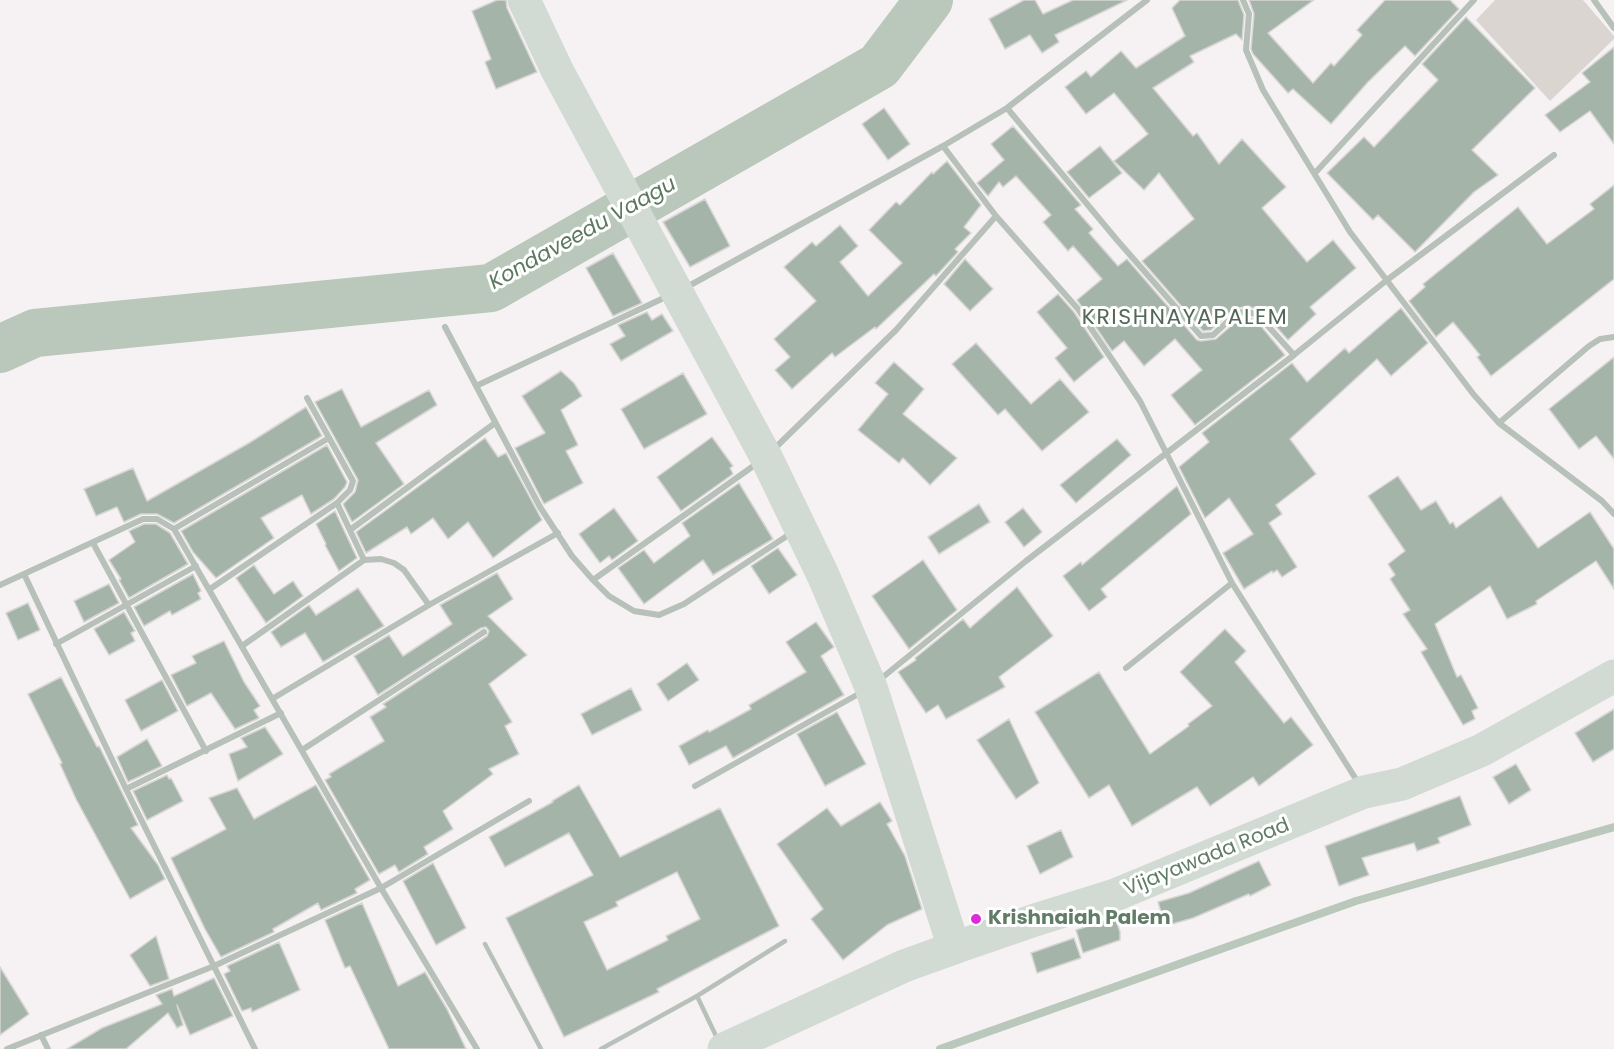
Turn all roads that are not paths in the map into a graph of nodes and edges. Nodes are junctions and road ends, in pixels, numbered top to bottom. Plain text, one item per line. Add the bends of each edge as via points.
1 (524, 0) edge
2 (1147, 0) edge
3 (1243, 0) edge
4 (1474, 0) edge
5 (1594, 0) edge
6 (1614, 28) edge
7 (1007, 108) junction
8 (943, 146) junction
9 (1554, 155) dead end
10 (1315, 173) junction
11 (996, 216) junction
12 (1387, 280) junction
13 (675, 293) junction
14 (445, 327) dead end
15 (1614, 337) edge
16 (1294, 355) junction
17 (476, 386) junction
18 (307, 398) dead end
19 (495, 423) junction
20 (1499, 423) junction
21 (329, 438) junction
22 (1165, 454) junction
23 (766, 457) junction
24 (337, 503) junction
25 (1614, 514) edge
26 (801, 527) junction
27 (174, 528) junction
28 (350, 530) junction
29 (558, 533) junction
30 (93, 543) junction
31 (364, 560) junction
32 (196, 566) junction
33 (24, 574) junction
34 (593, 580) junction
35 (1232, 583) junction
36 (0, 585) edge
37 (210, 589) junction
38 (126, 605) junction
39 (429, 605) junction
40 (484, 632) dead end
41 (56, 644) junction
42 (243, 646) junction
43 (1126, 668) dead end
44 (1614, 676) edge
45 (871, 687) junction
46 (272, 699) junction
47 (281, 713) junction
48 (302, 750) junction
49 (206, 751) junction
50 (694, 786) dead end
51 (126, 789) junction
52 (1364, 792) junction
53 (529, 801) dead end
54 (381, 888) junction
55 (784, 941) dead end
56 (485, 945) dead end
57 (954, 948) junction
58 (214, 966) junction
59 (697, 996) junction
60 (41, 1035) junction
61 (7, 1049) edge
62 (48, 1049) edge
63 (255, 1049) edge
64 (477, 1049) edge
65 (541, 1049) edge
66 (601, 1049) edge
67 (723, 1049) edge

1 - 13 main road
2 - 7 street
3 - 10 street via 1250,14 1246,50 1263,90
4 - 10 street
5 - 6 street
7 - 8 street
7 - 16 street via 1201,336 1213,335 1236,314 1248,311 1259,316
8 - 11 street
8 - 13 street
9 - 12 street
10 - 12 street via 1350,232
11 - 22 street via 1078,309 1140,400
11 - 23 street via 896,330
12 - 16 street
12 - 20 street
13 - 17 street
13 - 23 main road
14 - 17 street
15 - 20 street via 1589,346
16 - 22 street
17 - 19 street
18 - 21 street
19 - 28 street
19 - 29 street
20 - 25 street
21 - 24 street via 353,481
21 - 27 street
22 - 35 street
22 - 45 street
23 - 26 main road
23 - 34 street
24 - 28 street
24 - 37 street
26 - 34 street via 684,604 659,615 634,611 609,596
26 - 45 main road
27 - 30 street via 157,519 143,519
27 - 32 street
28 - 31 street
29 - 34 street
29 - 39 street
30 - 33 street
30 - 38 street
31 - 39 street via 394,563 404,570
31 - 42 street
32 - 37 street
32 - 38 street
33 - 36 street
33 - 41 street
35 - 43 street
35 - 52 street
37 - 42 street
38 - 41 street
38 - 49 street
39 - 46 street
40 - 48 street
41 - 51 street
42 - 46 street
44 - 52 main road, Vijayawada Road via 1482,750 1402,784
45 - 50 street
45 - 57 main road
46 - 47 street
47 - 48 street
47 - 49 street
48 - 54 street
49 - 51 street
51 - 58 street
52 - 57 main road, Vijayawada Road via 1115,895
53 - 54 street
54 - 58 street
54 - 64 street
55 - 59 lane
56 - 65 lane
57 - 67 main road, Vijayawada Road via 904,966
58 - 60 street
58 - 63 street
59 - 66 lane
59 - 67 lane
60 - 61 street
60 - 62 street

